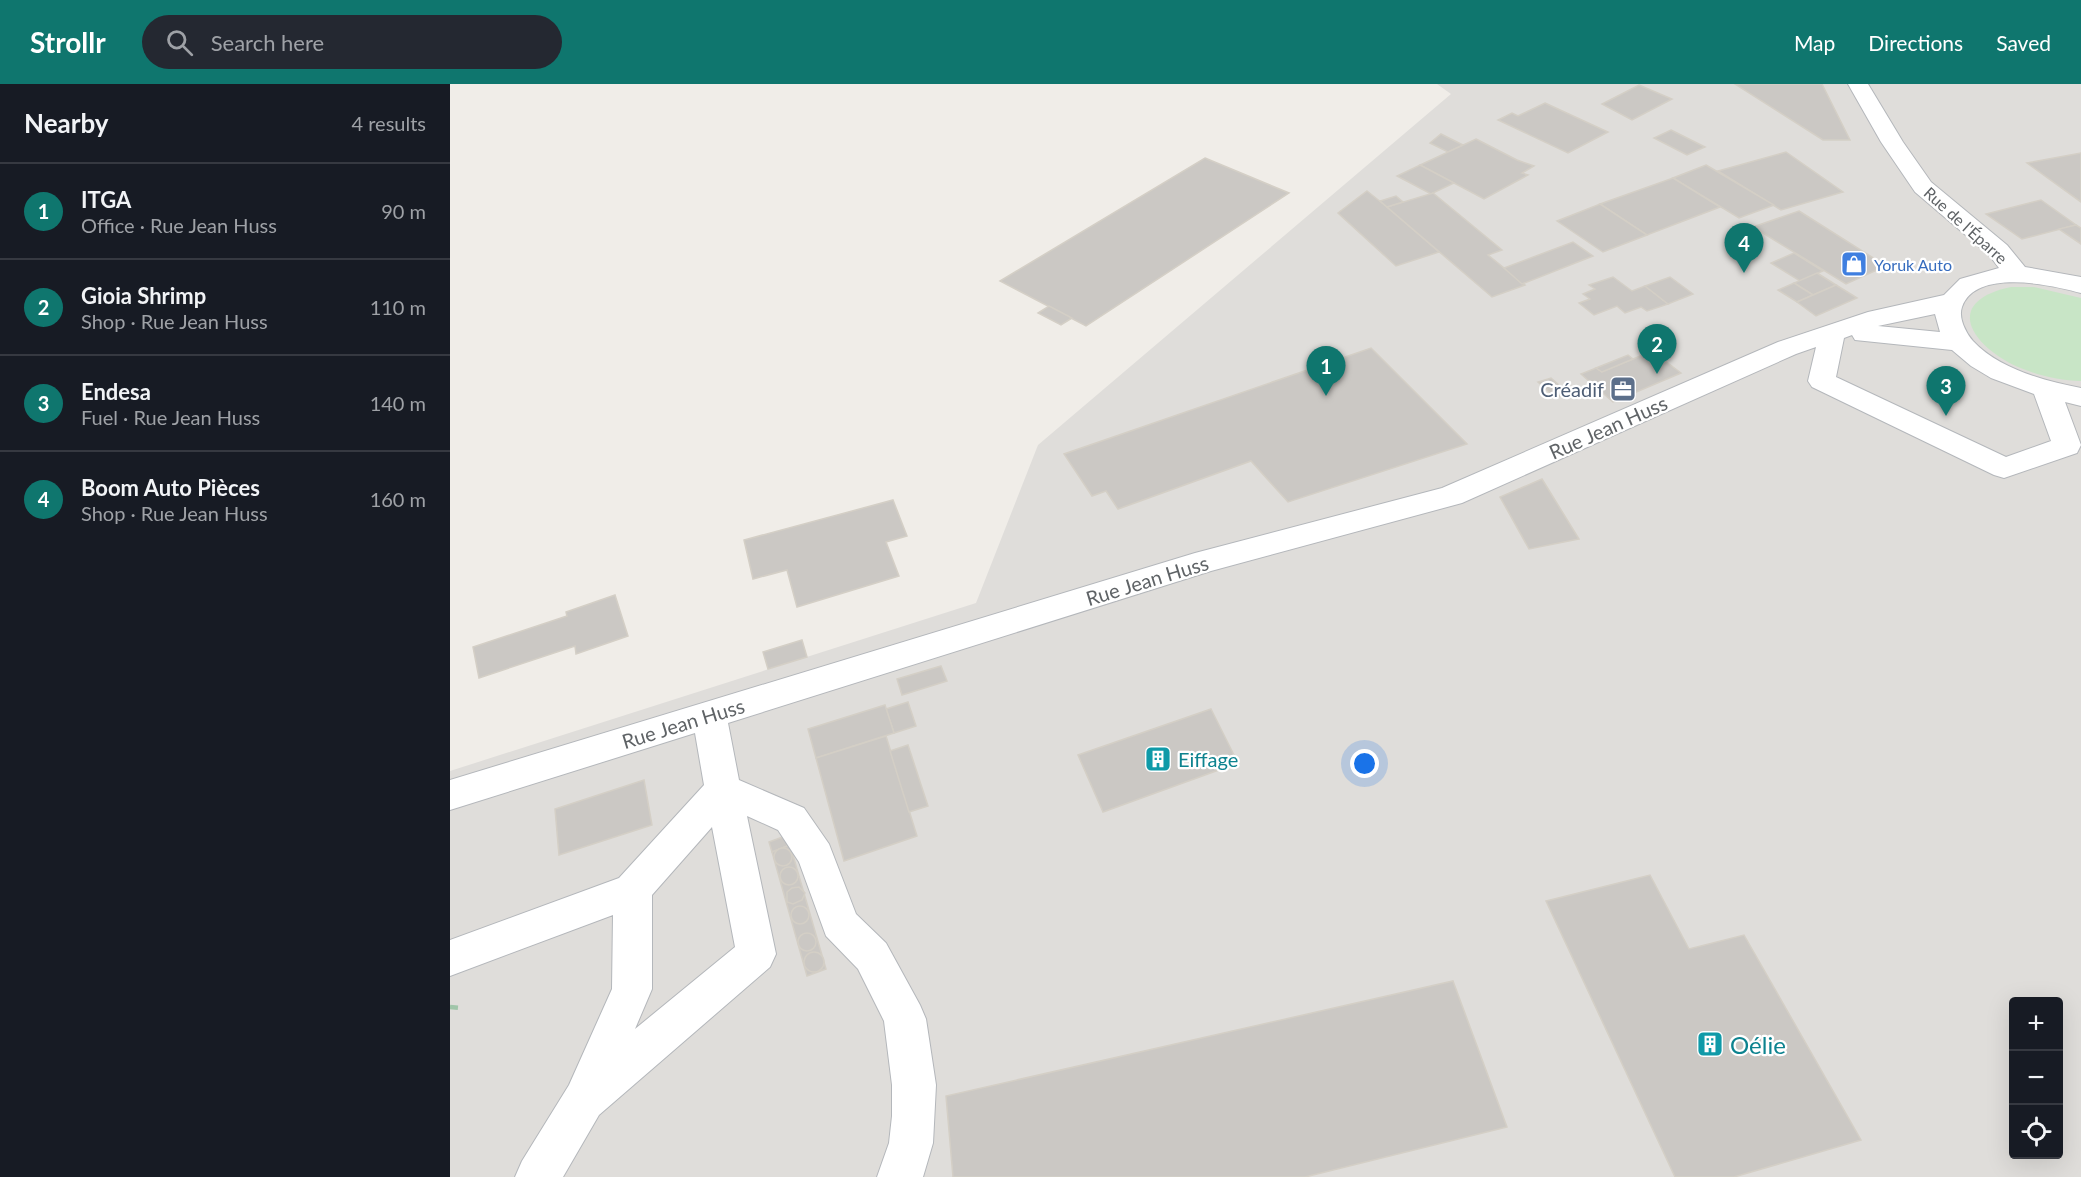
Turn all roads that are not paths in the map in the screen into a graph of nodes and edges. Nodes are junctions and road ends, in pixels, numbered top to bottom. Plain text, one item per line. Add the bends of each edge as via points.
1 (1858, 84) edge
2 (2018, 274) junction
3 (2077, 281) edge
4 (1951, 302) junction
5 (1832, 332) junction
6 (1961, 343) junction
7 (2047, 391) junction
8 (2081, 397) edge
9 (709, 715) junction
10 (723, 789) junction
11 (450, 795) edge
12 (633, 890) junction
13 (450, 958) edge
14 (584, 1100) junction
15 (538, 1177) edge
16 (900, 1177) edge

1 - 2 street, Rue de l'Éparre via 1923,187 1998,250
2 - 3 street
2 - 4 street via 1988,278 1964,287
4 - 5 street, Rue Jean Huss
4 - 6 street via 1948,314
5 - 6 street, Rue Jean Huss
5 - 7 street via 1822,381 2004,468 2067,446
5 - 9 street, Rue Jean Huss via 1787,348 1451,496 1206,561
6 - 7 street via 1982,362 2012,379
7 - 8 street
9 - 10 street
9 - 11 street, Rue Jean Huss
10 - 12 street
10 - 14 street via 756,954
10 - 16 street via 791,819 816,855 840,924 872,957 904,1019 914,1084 914,1116 911,1143
12 - 13 street
12 - 14 street via 632,989
14 - 15 street

